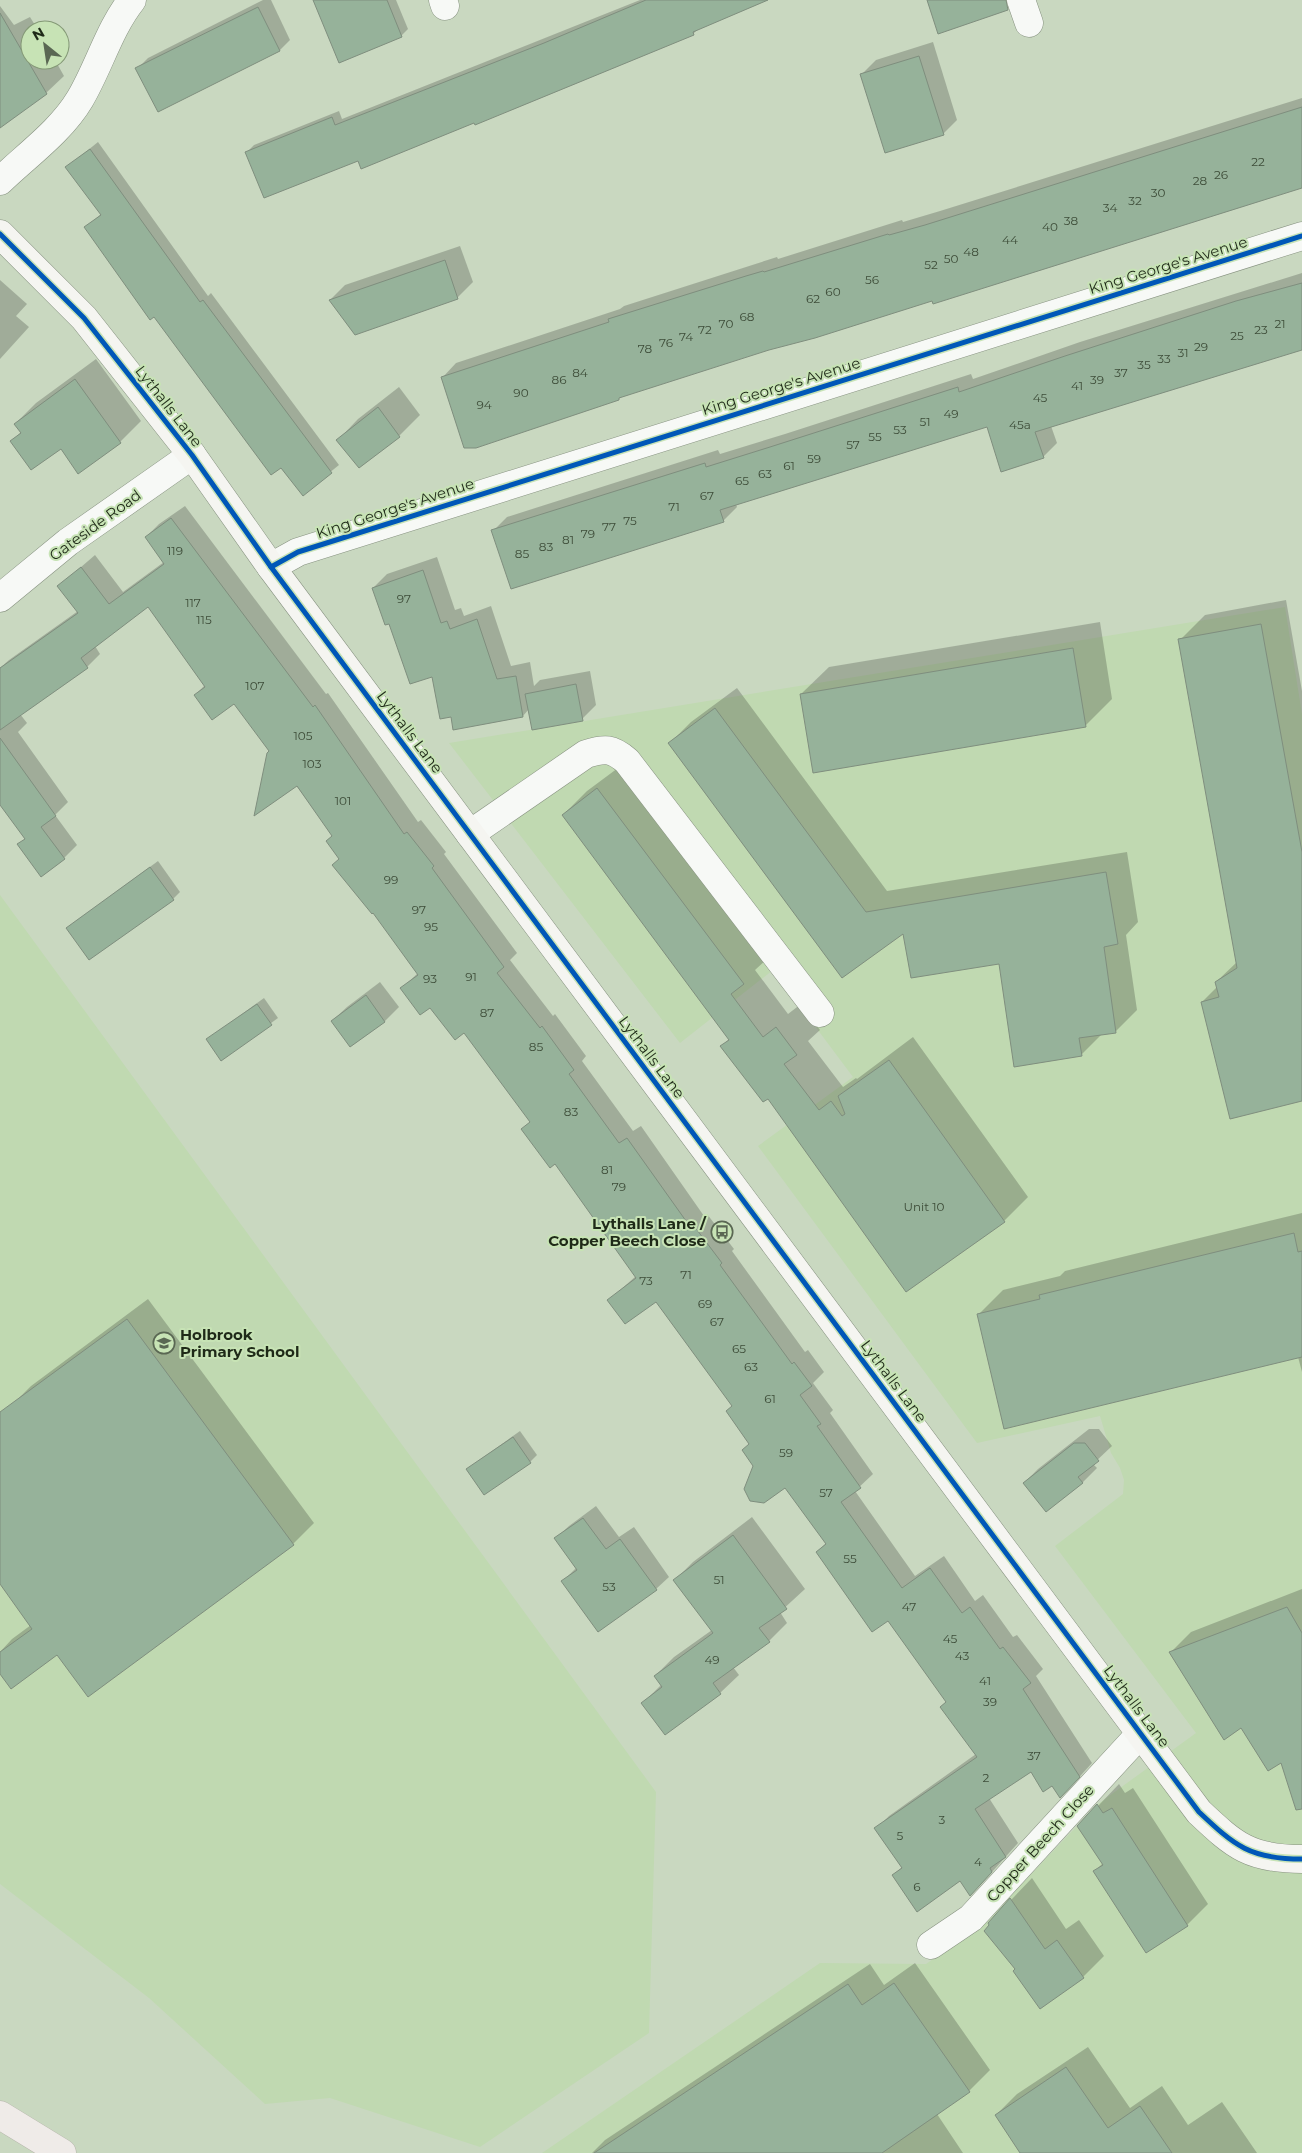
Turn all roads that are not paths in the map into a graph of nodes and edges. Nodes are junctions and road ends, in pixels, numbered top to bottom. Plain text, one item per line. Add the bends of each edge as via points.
1 (132, 0) edge
2 (0, 181) edge
3 (0, 234) edge
4 (1302, 236) edge
5 (192, 455) junction
6 (271, 567) junction
7 (0, 598) edge
8 (470, 834) junction
9 (820, 1013) dead end
10 (1142, 1733) junction
11 (1302, 1859) edge
12 (931, 1945) dead end
13 (0, 2115) edge
14 (62, 2153) edge

1 - 2 street via 121,14 81,98 71,112
3 - 5 street, Lythalls Lane via 84,318
4 - 6 street, King George's Avenue via 298,552
5 - 6 street, Lythalls Lane
5 - 7 street, Gateside Road via 68,542
6 - 8 street, Lythalls Lane
8 - 9 street via 586,754 602,749 617,752
8 - 10 street, Lythalls Lane
10 - 11 street, Lythalls Lane via 1199,1812 1229,1841 1261,1856
10 - 12 street, Copper Beech Close via 971,1918
13 - 14 highway

